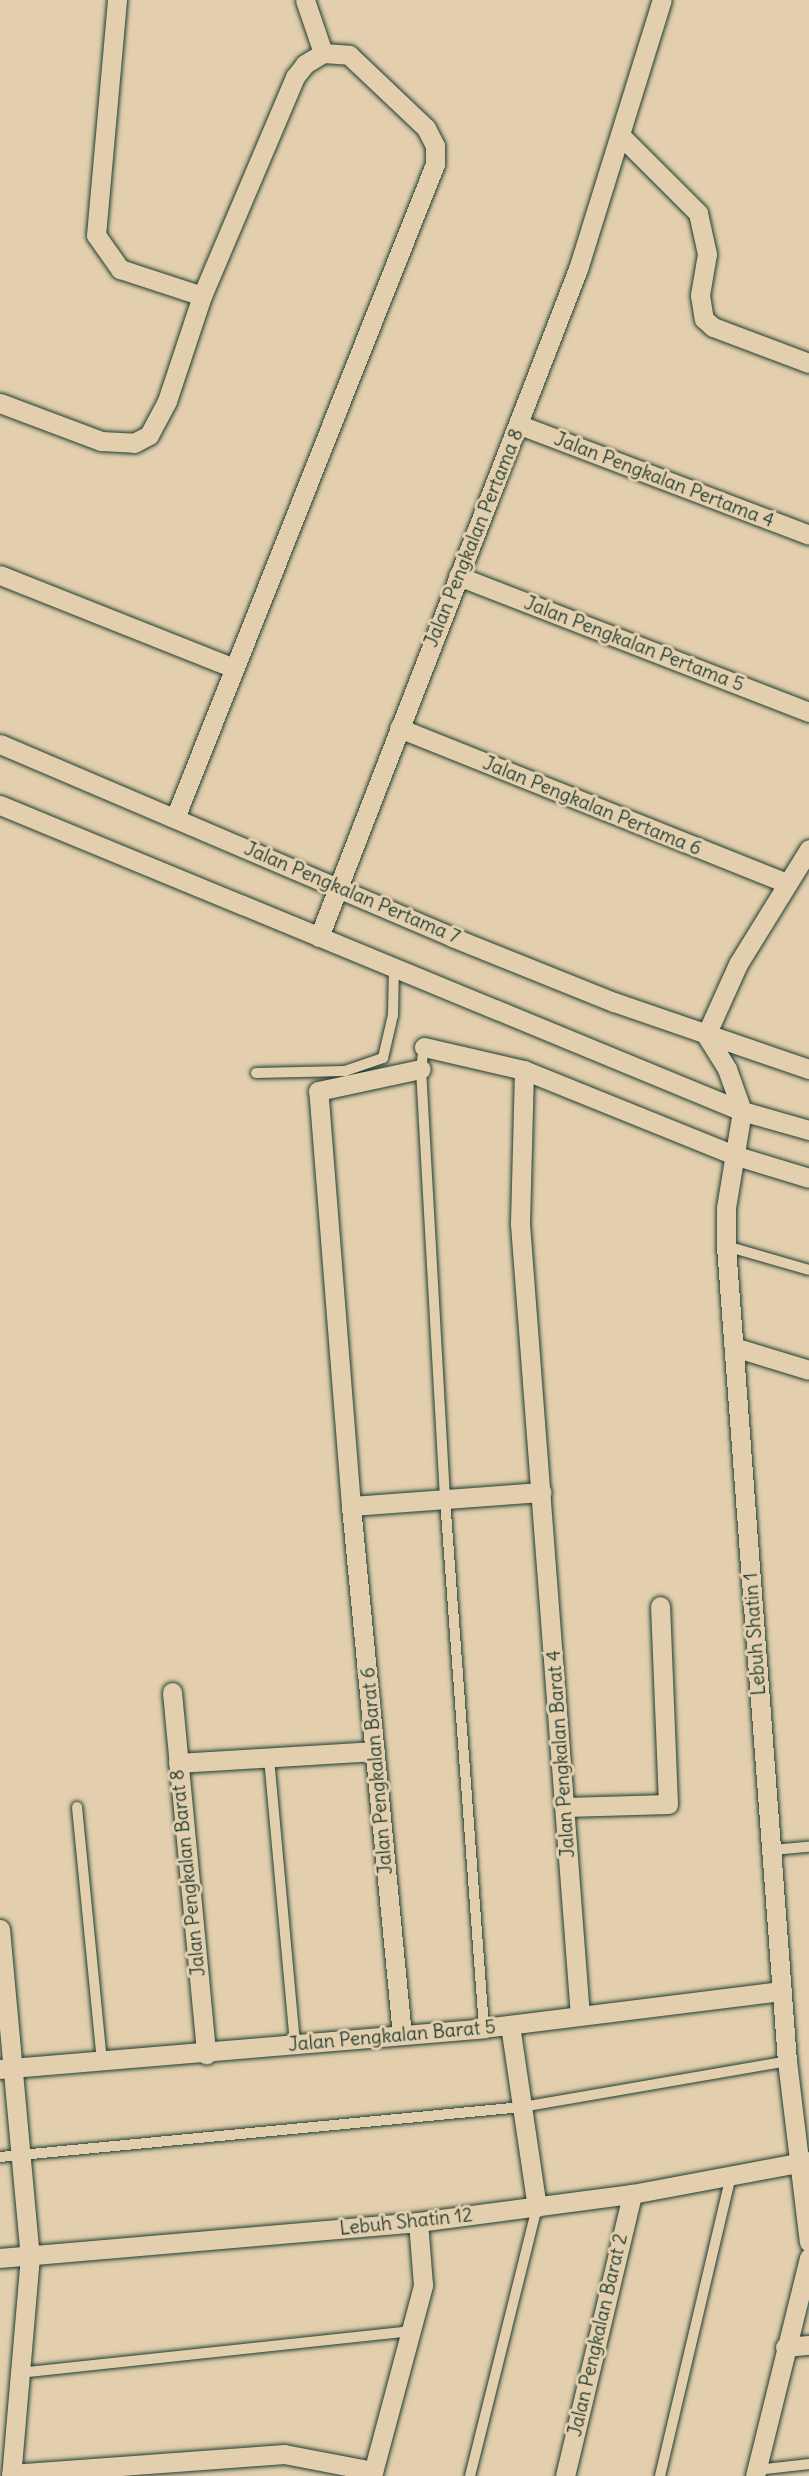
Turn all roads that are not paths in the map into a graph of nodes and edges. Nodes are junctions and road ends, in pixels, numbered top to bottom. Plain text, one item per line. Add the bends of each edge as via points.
1 (117, 0) edge
2 (305, 0) edge
3 (662, 0) edge
4 (323, 53) junction
5 (621, 136) junction
6 (202, 296) junction
7 (809, 363) edge
8 (0, 403) edge
9 (520, 425) junction
10 (809, 535) edge
11 (0, 575) edge
12 (458, 576) junction
13 (234, 668) junction
14 (809, 712) edge
15 (399, 728) junction
16 (0, 744) edge
17 (0, 805) edge
18 (175, 818) junction
19 (809, 849) edge
20 (786, 883) junction
21 (337, 885) junction
22 (319, 937) junction
23 (394, 968) junction
24 (706, 1035) junction
25 (424, 1047) joint
26 (421, 1069) junction
27 (809, 1069) edge
28 (524, 1070) junction
29 (256, 1073) dead end
30 (742, 1111) junction
31 (809, 1130) edge
32 (737, 1156) junction
33 (809, 1178) edge
34 (726, 1246) junction
35 (809, 1270) edge
36 (733, 1348) junction
37 (809, 1370) edge
38 (541, 1492) junction
39 (444, 1499) junction
40 (351, 1506) junction
41 (660, 1606) dead end
42 (172, 1692) dead end
43 (375, 1751) junction
44 (269, 1758) junction
45 (178, 1763) junction
46 (77, 1807) dead end
47 (566, 1807) junction
48 (809, 1847) edge
49 (772, 1850) junction
50 (0, 1929) edge
51 (2, 1977) edge
52 (782, 1991) junction
53 (580, 2016) junction
54 (510, 2025) junction
55 (484, 2028) junction
56 (402, 2035) junction
57 (295, 2045) junction
58 (206, 2054) junction
59 (787, 2061) junction
60 (102, 2062) junction
61 (6, 2069) edge
62 (522, 2107) junction
63 (21, 2155) junction
64 (0, 2157) edge
65 (805, 2161) edge
66 (731, 2175) junction
67 (632, 2194) junction
68 (537, 2207) junction
69 (418, 2222) junction
70 (809, 2242) edge
71 (30, 2256) junction
72 (0, 2258) edge
73 (809, 2258) edge
74 (413, 2331) junction
75 (809, 2345) edge
76 (785, 2347) junction
77 (19, 2373) junction
78 (809, 2464) edge
79 (756, 2473) edge
80 (373, 2474) edge
81 (11, 2475) edge
82 (470, 2476) edge
83 (565, 2476) edge
84 (660, 2476) edge

1 - 6 street via 96,234 120,269
2 - 4 street
3 - 5 street, Jalan Pengkalan Pertama 8
4 - 6 street via 295,77
4 - 13 street via 349,55 426,128 435,146 435,164
5 - 7 street via 698,213 707,254 700,295 704,319 713,327
5 - 9 street, Jalan Pengkalan Pertama 8
6 - 8 street via 167,401 149,435 134,443 101,440
9 - 10 street, Jalan Pengkalan Pertama 4
9 - 12 street, Jalan Pengkalan Pertama 8
11 - 13 street
12 - 14 street, Jalan Pengkalan Pertama 5
12 - 15 street, Jalan Pengkalan Pertama 8
13 - 18 street
15 - 20 street, Jalan Pengkalan Pertama 6
15 - 21 street, Jalan Pengkalan Pertama 8
16 - 18 street, Jalan Pengkalan Pertama 7
17 - 22 street
18 - 21 street, Jalan Pengkalan Pertama 7
19 - 20 street
20 - 24 street via 720,999
21 - 22 street, Jalan Pengkalan Pertama 8
21 - 24 street, Jalan Pengkalan Pertama 7 via 452,937
22 - 23 street
23 - 29 lane via 393,1015 383,1058 345,1071
23 - 30 street
24 - 27 street, Jalan Pengkalan Pertama 7
24 - 30 street, Lebuh Shatin 1 via 727,1069
25 - 26 lane
25 - 28 street
26 - 39 lane
26 - 40 street, Jalan Pengkalan Barat 6 via 318,1091
28 - 32 street
28 - 38 street, Jalan Pengkalan Barat 4 via 520,1224
30 - 31 street
30 - 32 street, Lebuh Shatin 1
32 - 33 street
32 - 34 street, Lebuh Shatin 1 via 726,1208
34 - 35 lane
34 - 36 street, Lebuh Shatin 1
36 - 37 street
36 - 49 street, Lebuh Shatin 1
38 - 39 street
38 - 47 street, Jalan Pengkalan Barat 4
39 - 40 street
39 - 55 lane
40 - 43 street, Jalan Pengkalan Barat 6
41 - 47 street via 668,1804
42 - 45 street, Jalan Pengkalan Barat 8
43 - 44 street
43 - 56 street, Jalan Pengkalan Barat 6
44 - 45 street
44 - 57 lane
45 - 58 street, Jalan Pengkalan Barat 8
46 - 60 lane
47 - 53 street, Jalan Pengkalan Barat 4
48 - 49 lane
49 - 52 street, Lebuh Shatin 1
50 - 51 street
51 - 61 street
52 - 53 street, Jalan Pengkalan Barat 5
52 - 59 street, Lebuh Shatin 1
53 - 54 street, Jalan Pengkalan Barat 5
54 - 55 street, Jalan Pengkalan Barat 5
54 - 62 street
55 - 56 street, Jalan Pengkalan Barat 5
56 - 57 street, Jalan Pengkalan Barat 5
57 - 58 street, Jalan Pengkalan Barat 5
58 - 60 street, Jalan Pengkalan Barat 5
59 - 62 lane
59 - 65 street, Lebuh Shatin 1
60 - 61 street, Jalan Pengkalan Barat 5
61 - 63 street
62 - 63 lane
62 - 68 street
63 - 64 lane
63 - 71 street
65 - 66 street, Lebuh Shatin 12
65 - 70 street, Lebuh Shatin 1
66 - 67 street, Lebuh Shatin 12
66 - 84 lane
67 - 68 street, Lebuh Shatin 12
67 - 83 street, Jalan Pengkalan Barat 2
68 - 69 street, Lebuh Shatin 12
68 - 82 lane
69 - 71 street, Lebuh Shatin 12
69 - 74 street via 423,2285
71 - 72 street, Lebuh Shatin 12
71 - 77 street
73 - 76 street
74 - 77 lane
74 - 80 street
75 - 76 street
76 - 79 street
77 - 81 street
78 - 79 lane
80 - 81 street via 285,2454

